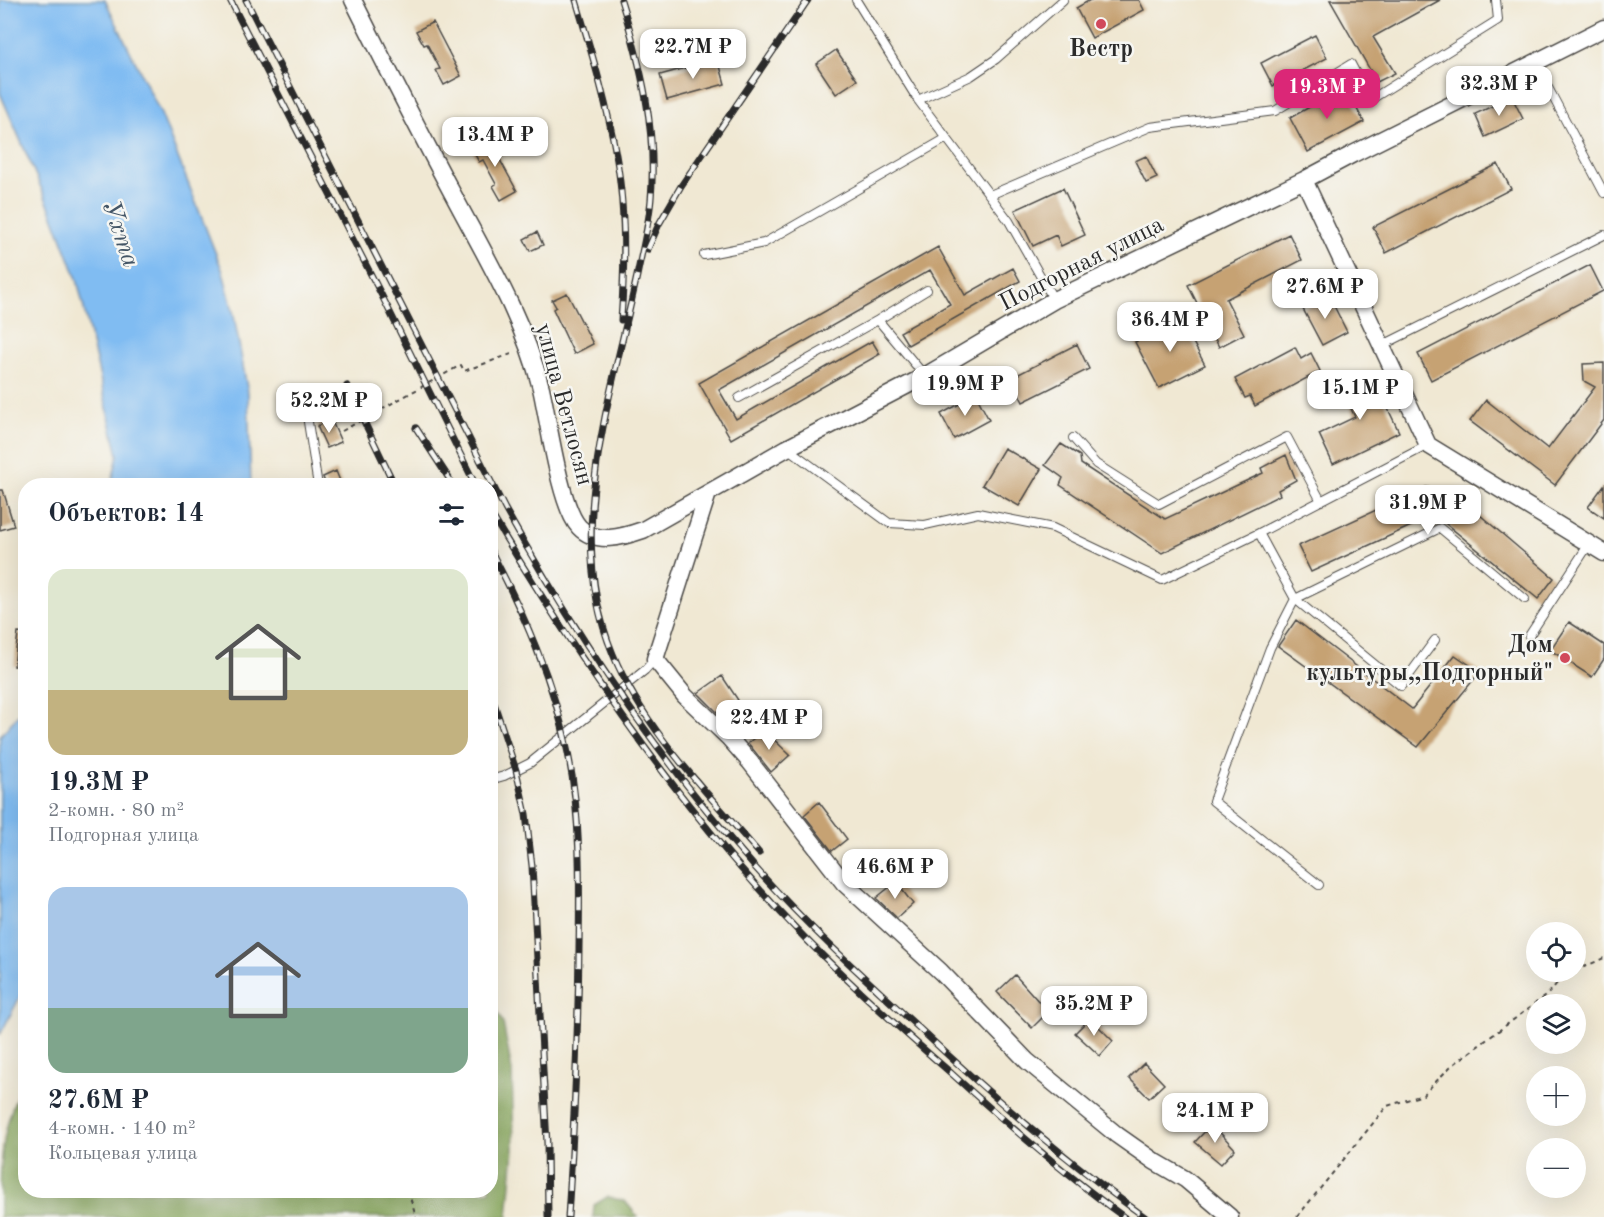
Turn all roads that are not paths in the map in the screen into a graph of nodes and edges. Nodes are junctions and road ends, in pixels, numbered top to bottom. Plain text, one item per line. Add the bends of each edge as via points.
1 (353, 0) edge
2 (856, 0) edge
3 (1063, 0) edge
4 (1496, 0) edge
5 (1604, 28) edge
6 (1535, 63) junction
7 (918, 100) junction
8 (945, 139) junction
9 (1304, 180) junction
10 (1604, 193) edge
11 (990, 195) junction
12 (1604, 235) edge
13 (704, 255) dead end
14 (927, 290) dead end
15 (1054, 300) junction
16 (878, 320) junction
17 (1381, 346) junction
18 (925, 376) junction
19 (739, 398) dead end
20 (308, 422) dead end
21 (1073, 438) dead end
22 (1428, 445) junction
23 (786, 448) junction
24 (317, 478) edge
25 (708, 493) junction
26 (1321, 501) junction
27 (584, 531) joint
28 (1258, 534) junction
29 (1589, 544) junction
30 (1604, 553) edge
31 (1525, 598) dead end
32 (1295, 599) junction
33 (1529, 636) dead end
34 (1435, 640) dead end
35 (655, 659) junction
36 (498, 778) edge
37 (1319, 885) dead end
38 (1230, 1217) edge

1 - 27 street, улица Ветлосян via 503,289 529,349 568,507
2 - 7 lane
3 - 7 lane via 996,59 971,76
4 - 11 lane via 1498,21 1370,100 1351,64 1275,111 1150,127
5 - 6 street, Подгорная улица
6 - 9 street, Подгорная улица
6 - 10 lane
7 - 8 lane
8 - 11 lane
8 - 13 lane via 764,243
9 - 15 street, Подгорная улица
9 - 17 street
11 - 15 lane via 1023,243
12 - 17 lane
14 - 16 lane
15 - 18 street, Подгорная улица
16 - 18 lane
16 - 19 lane
17 - 22 street
18 - 23 street, Подгорная улица
20 - 24 lane
21 - 26 lane via 1096,464 1159,504 1287,437
22 - 26 lane
22 - 29 street
23 - 25 street, Подгорная улица
23 - 28 lane via 889,523 925,525 978,513 1053,528 1162,580
25 - 27 street, Подгорная улица via 633,534 607,539
25 - 35 street
26 - 28 lane
28 - 32 lane
29 - 30 street
29 - 33 lane
31 - 32 lane via 1440,528
32 - 34 lane via 1401,686
32 - 37 lane via 1270,648 1213,801
35 - 36 lane via 530,763
35 - 38 street via 685,696 750,762 844,883 941,972 1027,1061 1117,1135 1185,1179

